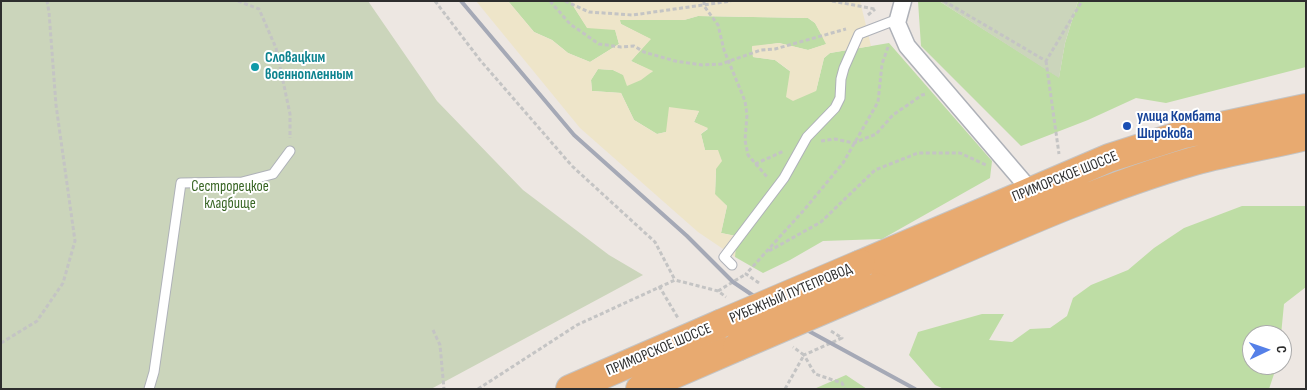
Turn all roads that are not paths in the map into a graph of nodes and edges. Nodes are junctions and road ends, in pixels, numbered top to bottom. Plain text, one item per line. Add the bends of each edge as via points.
1 (903, 1) edge
2 (898, 21) junction
3 (1306, 108) edge
4 (1306, 136) edge
5 (290, 152) road end
6 (1031, 191) junction
7 (862, 264) joint
8 (732, 265) dead end
9 (877, 287) joint
10 (720, 324) joint
11 (737, 347) joint
12 (148, 389) edge
13 (570, 389) edge
14 (640, 389) edge

1 - 2 street
2 - 6 street via 906,46
2 - 8 lane via 859,34 844,68 840,98 835,108 807,137 784,178 724,258
3 - 6 highway, ПРИМОРСКОЕ ШОССЕ via 1184,134 1109,158
4 - 9 highway, ПРИМОРСКОЕ ШОССЕ via 1195,161 1118,186
5 - 12 lane via 273,174 242,182 181,183 154,372
6 - 7 highway, ПРИМОРСКОЕ ШОССЕ
7 - 10 highway, РУБЕЖНЫЙ ПУТЕПРОВОД, bridge
9 - 11 highway, РУБЕЖНЫЙ ПУТЕПРОВОД, bridge
10 - 13 highway, ПРИМОРСКОЕ ШОССЕ
11 - 14 highway, ПРИМОРСКОЕ ШОССЕ

